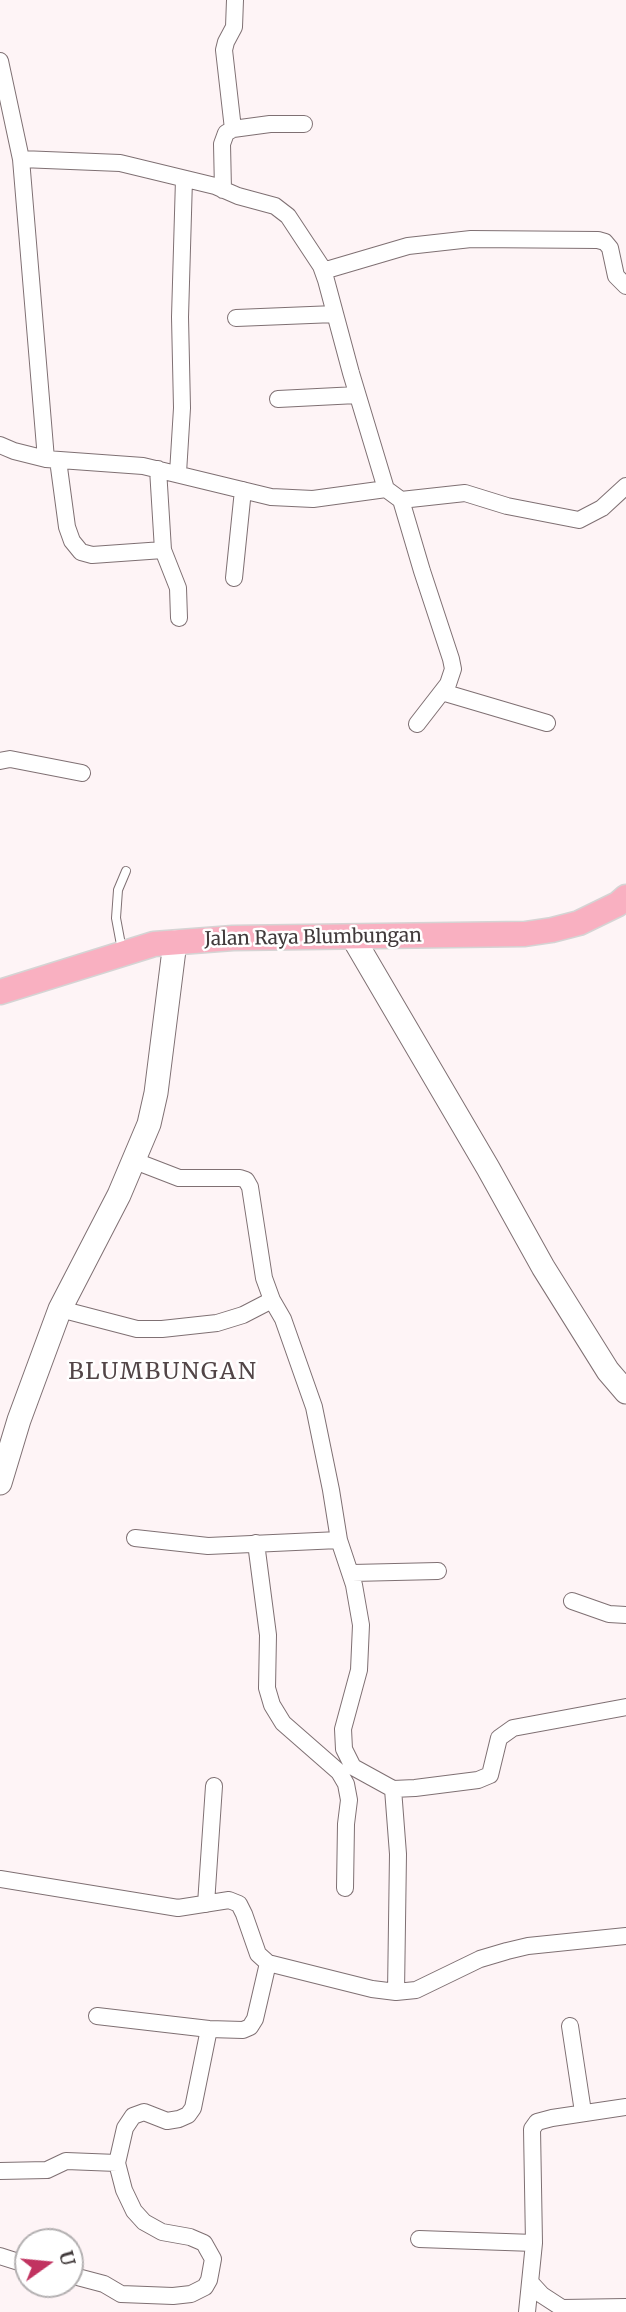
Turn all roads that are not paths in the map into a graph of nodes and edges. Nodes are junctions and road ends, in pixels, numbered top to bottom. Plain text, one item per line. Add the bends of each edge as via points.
1 (235, 0) edge
2 (0, 61) edge
3 (304, 124) dead end
4 (233, 129) junction
5 (22, 159) junction
6 (184, 179) junction
7 (223, 190) junction
8 (323, 271) junction
9 (626, 286) edge
10 (335, 314) junction
11 (236, 318) dead end
12 (357, 395) junction
13 (278, 399) dead end
14 (0, 445) edge
15 (52, 460) junction
16 (158, 469) junction
17 (178, 473) junction
18 (626, 486) edge
19 (386, 489) junction
20 (243, 490) junction
21 (401, 500) junction
22 (163, 550) junction
23 (234, 578) dead end
24 (179, 618) dead end
25 (442, 692) junction
26 (547, 723) dead end
27 (417, 724) dead end
28 (0, 761) edge
29 (82, 773) dead end
30 (126, 871) dead end
31 (626, 897) edge
32 (352, 936) junction
33 (175, 942) junction
34 (122, 953) junction
35 (0, 992) edge
36 (135, 1161) junction
37 (272, 1300) junction
38 (60, 1309) junction
39 (617, 1370) edge
40 (626, 1392) edge
41 (0, 1483) edge
42 (135, 1538) dead end
43 (339, 1540) junction
44 (256, 1544) junction
45 (438, 1571) dead end
46 (352, 1573) junction
47 (572, 1601) dead end
48 (626, 1615) edge
49 (626, 1707) edge
50 (214, 1786) dead end
51 (393, 1789) junction
52 (0, 1880) edge
53 (345, 1888) dead end
54 (206, 1904) junction
55 (626, 1936) edge
56 (268, 1963) junction
57 (396, 1992) junction
58 (97, 2016) dead end
59 (570, 2026) dead end
60 (209, 2029) junction
61 (626, 2107) edge
62 (583, 2112) junction
63 (117, 2163) junction
64 (0, 2171) edge
65 (419, 2239) dead end
66 (534, 2243) junction
67 (84, 2279) edge
68 (531, 2283) junction
69 (626, 2307) edge
70 (527, 2312) edge

1 - 4 street via 234,27 224,50
2 - 5 street
3 - 4 street
4 - 7 street via 226,132 222,144
5 - 6 street via 120,163
5 - 15 street
6 - 7 street
6 - 17 street
7 - 8 street via 275,206 288,216
8 - 9 street via 408,246 471,239 598,240 610,248 616,275
8 - 10 street
10 - 11 street
10 - 12 street
12 - 13 street
12 - 19 street
14 - 15 street
15 - 16 street
15 - 22 street via 67,527 81,552
16 - 17 street
16 - 22 street
17 - 20 street
18 - 21 street via 602,508 579,520 465,494
19 - 20 street via 313,499 271,498
19 - 21 street
20 - 23 street
21 - 25 street via 451,659 451,677
22 - 24 street via 178,588
25 - 26 street
25 - 27 street
28 - 29 street
30 - 34 lane via 118,890 116,918
31 - 32 main road, Jalan Raya Blumbungan via 597,916 552,930
32 - 33 main road, Jalan Raya Blumbungan
32 - 39 street via 543,1267
33 - 34 main road, Jalan Raya Blumbungan
33 - 36 street via 156,1093
34 - 35 main road, Jalan Raya Blumbungan
36 - 37 street via 178,1178 246,1180
36 - 38 street
37 - 38 street via 217,1323 162,1329 137,1329
37 - 43 street via 314,1406
38 - 41 street
39 - 40 street
42 - 44 street via 191,1545
43 - 44 street
43 - 46 street
44 - 53 street via 272,1705 283,1723 339,1772 346,1784
45 - 46 street
46 - 51 street via 361,1625 359,1670 343,1729 344,1749 353,1767
47 - 48 street
49 - 51 street via 504,1732 492,1772 485,1778
50 - 54 street
51 - 57 street via 398,1854
52 - 54 street via 178,1908
54 - 56 street via 229,1900 239,1904 258,1954
55 - 57 street via 507,1951 416,1990
56 - 57 street
56 - 60 street via 250,2026 233,2031
58 - 60 street
59 - 62 street
60 - 63 street via 193,2108 167,2122 144,2112 133,2116 125,2128
61 - 62 street
62 - 66 street via 537,2122 532,2129
63 - 64 street via 66,2161 47,2170
63 - 67 street via 134,2211 144,2222 204,2243 213,2259 209,2280 191,2294 173,2296 121,2294
65 - 66 street
66 - 68 street
68 - 69 street via 562,2308
68 - 70 street

